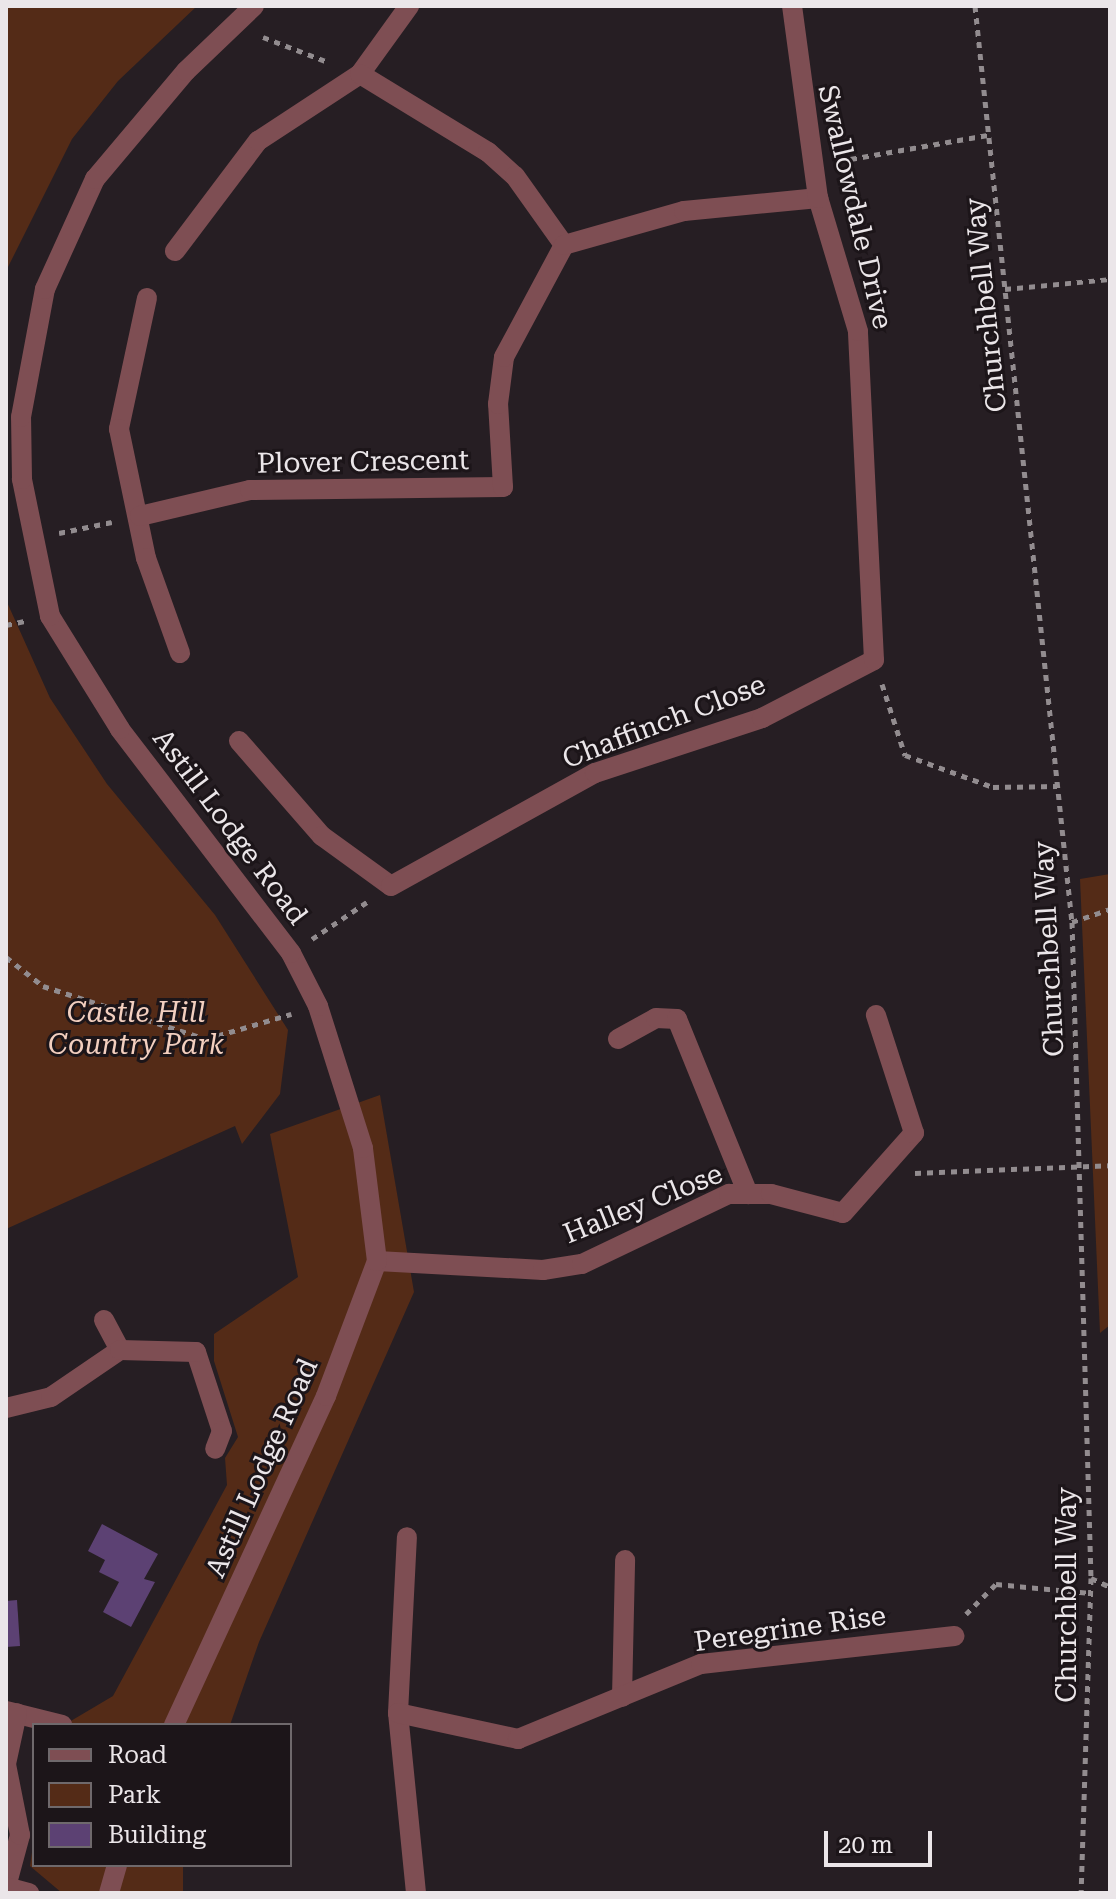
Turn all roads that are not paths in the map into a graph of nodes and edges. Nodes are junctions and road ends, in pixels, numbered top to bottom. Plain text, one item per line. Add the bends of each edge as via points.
1 (409, 6) edge
2 (792, 6) edge
3 (248, 12) edge
4 (360, 74) junction
5 (818, 198) junction
6 (564, 245) junction
7 (175, 251) dead end
8 (147, 298) dead end
9 (140, 516) junction
10 (180, 653) dead end
11 (874, 660) joint
12 (239, 741) dead end
13 (876, 1015) dead end
14 (618, 1039) dead end
15 (748, 1194) junction
16 (377, 1261) junction
17 (104, 1320) dead end
18 (120, 1350) junction
19 (6, 1408) edge
20 (215, 1449) dead end
21 (407, 1537) dead end
22 (625, 1560) dead end
23 (954, 1636) road end
24 (622, 1697) junction
25 (11, 1712) edge
26 (398, 1713) junction
27 (54, 1723) edge
28 (175, 1723) edge
29 (116, 1867) edge
30 (6, 1887) edge
31 (29, 1893) edge
32 (109, 1893) edge
33 (416, 1893) edge

1 - 4 street
2 - 5 street, Swallowdale Drive via 797,83 819,165
3 - 16 street, Astill Lodge Road via 127,135 70,226 28,353 21,432 32,539 50,616 120,729 291,953 318,1006 363,1148
4 - 6 street via 488,152 515,176
4 - 7 street via 258,141
5 - 6 street via 684,211
5 - 11 street, Swallowdale Drive via 858,331
6 - 9 street, Plover Crescent via 504,357 498,404 503,487 250,490
8 - 9 street via 119,429
9 - 10 street via 146,558
11 - 12 street, Chaffinch Close via 762,718 595,773 391,886 322,836
13 - 15 street, Halley Close via 914,1133 843,1213
14 - 15 street via 656,1018 677,1019
15 - 16 street, Halley Close via 692,1209 582,1264 543,1270
16 - 28 street, Astill Lodge Road via 326,1396
17 - 18 street
18 - 19 street via 51,1397
18 - 20 street via 196,1352 222,1431
21 - 26 street
22 - 24 street
23 - 24 street, Peregrine Rise via 701,1664
24 - 26 street, Peregrine Rise via 518,1739
25 - 27 street
25 - 30 street via 6,1764 20,1835
26 - 33 street
29 - 32 street
30 - 31 street

